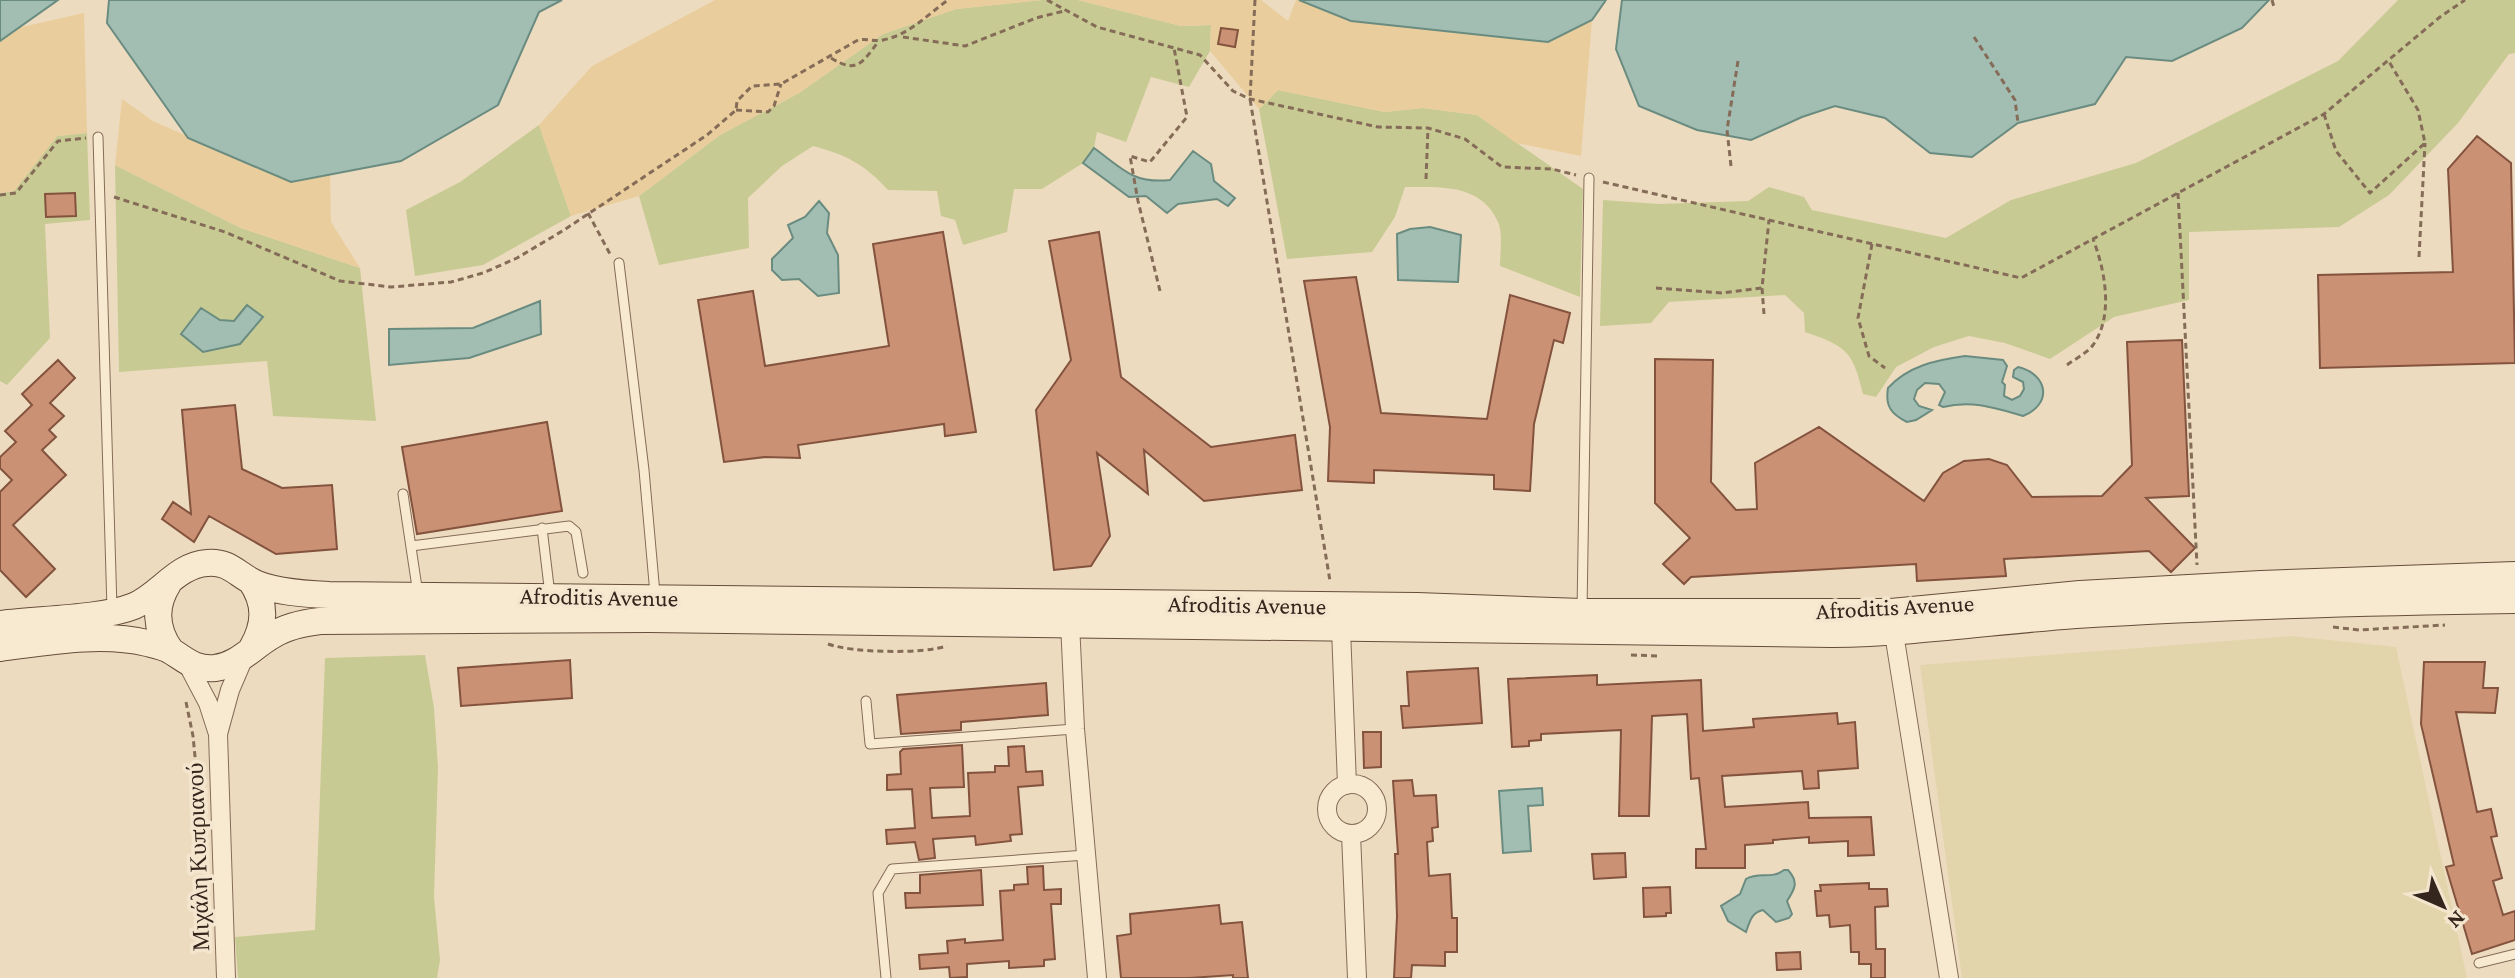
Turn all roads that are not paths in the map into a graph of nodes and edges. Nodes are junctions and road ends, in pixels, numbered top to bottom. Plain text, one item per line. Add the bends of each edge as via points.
1 (98, 137) road end
2 (1589, 178) road end
3 (619, 263) road end
4 (403, 494) dead end
5 (542, 528) junction
6 (411, 546) junction
7 (583, 573) dead end
8 (2515, 575) edge
9 (251, 581) junction
10 (169, 583) junction
11 (418, 595) junction
12 (550, 595) junction
13 (655, 598) junction
14 (2515, 600) edge
15 (112, 612) junction
16 (1582, 612) junction
17 (1338, 618) junction
18 (1070, 623) junction
19 (1892, 623) junction
20 (0, 624) edge
21 (0, 648) edge
22 (249, 651) junction
23 (179, 657) junction
24 (866, 701) dead end
25 (1075, 729) junction
26 (218, 734) junction
27 (1347, 785) junction
28 (1351, 834) junction
29 (1086, 855) junction
30 (2515, 954) edge
31 (2479, 963) dead end
32 (226, 978) edge
33 (886, 978) edge
34 (1097, 978) edge
35 (1357, 978) edge
36 (1949, 978) edge

1 - 15 lane
2 - 16 lane
3 - 13 lane
4 - 6 lane
5 - 6 lane
5 - 7 lane via 574,528
5 - 12 lane
6 - 11 lane
8 - 19 main road, Afroditis Avenue via 2080,594
9 - 10 main road, Afroditis Avenue via 225,564 204,563 184,569
9 - 11 main road, Afroditis Avenue via 311,594
9 - 22 main road via 263,609 262,629
10 - 15 main road, Afroditis Avenue via 146,600
10 - 23 main road via 157,612 160,632
11 - 12 main road, Afroditis Avenue
12 - 13 main road, Afroditis Avenue
13 - 17 main road, Afroditis Avenue
14 - 19 main road, Afroditis Avenue
15 - 20 main road, Afroditis Avenue
16 - 17 main road, Afroditis Avenue via 1417,606
16 - 19 main road, Afroditis Avenue
17 - 18 main road, Afroditis Avenue
17 - 19 main road, Afroditis Avenue
17 - 27 street
18 - 22 main road, Afroditis Avenue via 320,621 290,626
18 - 25 street
19 - 36 street
21 - 23 main road, Afroditis Avenue via 107,638 145,642
22 - 23 main road, Afroditis Avenue via 217,668
22 - 26 street, Μιχάλη Κυπριανού via 230,690
23 - 26 street, Μιχάλη Κυπριανού via 208,703
24 - 25 lane via 870,744
25 - 29 street
26 - 32 street, Μιχάλη Κυπριανού
27 - 28 street via 1333,794 1328,815 1336,827
27 - 28 street via 1366,789 1377,807 1374,822
28 - 35 street
29 - 33 lane via 892,869 878,893
29 - 34 street
30 - 31 lane

